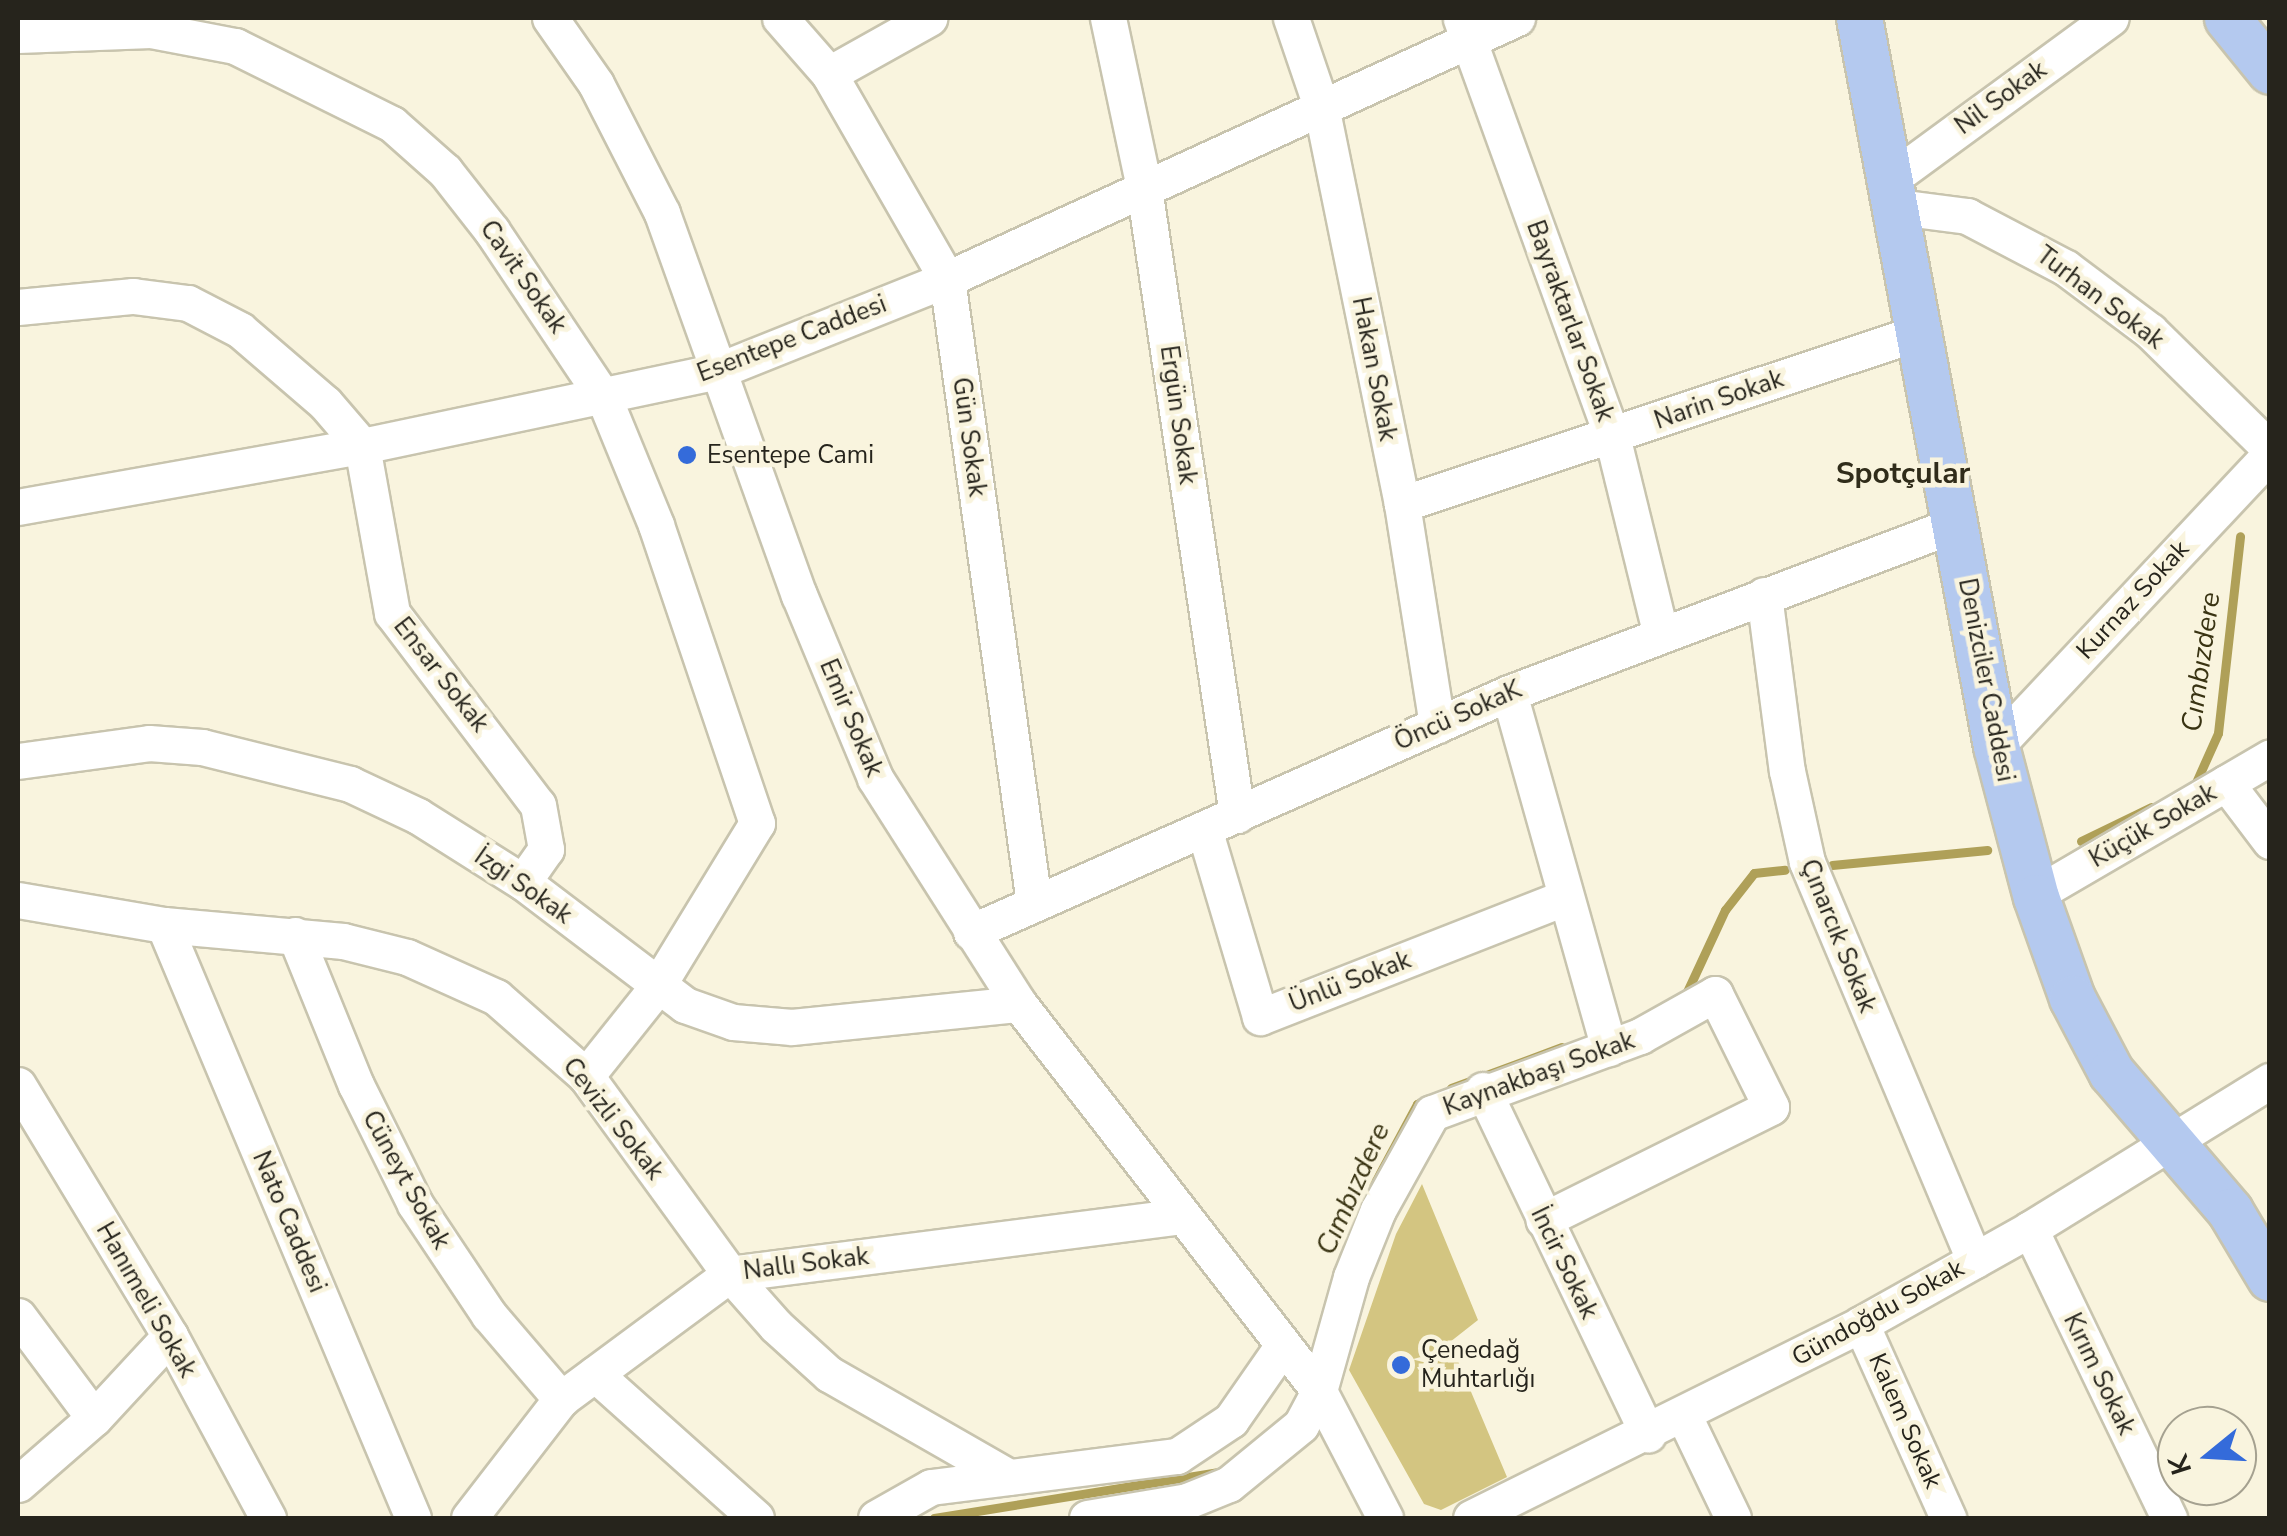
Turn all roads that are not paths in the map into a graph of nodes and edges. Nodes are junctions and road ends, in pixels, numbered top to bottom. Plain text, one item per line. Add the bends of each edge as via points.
1 (550, 18) edge
2 (780, 18) edge
3 (929, 18) edge
4 (1108, 18) edge
5 (1291, 18) edge
6 (1517, 18) edge
7 (1859, 18) edge
8 (2111, 18) edge
9 (2228, 18) edge
10 (154, 24) edge
11 (1464, 28) edge
12 (18, 35) edge
13 (2270, 71) edge
14 (829, 74) junction
15 (1321, 106) junction
16 (1144, 188) junction
17 (1895, 193) junction
18 (947, 279) junction
19 (18, 306) edge
20 (1923, 331) junction
21 (717, 370) junction
22 (604, 398) junction
23 (1612, 436) junction
24 (362, 446) junction
25 (2270, 451) edge
26 (1402, 504) junction
27 (18, 508) edge
28 (1956, 524) junction
29 (1764, 595) junction
30 (1660, 631) junction
31 (1509, 693) junction
32 (1437, 725) junction
33 (1996, 746) junction
34 (2270, 756) edge
35 (18, 760) edge
36 (2226, 784) junction
37 (1237, 815) junction
38 (1205, 832) junction
39 (2270, 842) edge
40 (523, 882) junction
41 (2036, 894) junction
42 (1564, 898) junction
43 (18, 900) edge
44 (1034, 903) junction
45 (164, 925) junction
46 (971, 932) junction
47 (295, 935) junction
48 (657, 987) junction
49 (1019, 1004) junction
50 (1609, 1048) junction
51 (586, 1076) junction
52 (2270, 1081) edge
53 (18, 1085) edge
54 (1483, 1090) junction
55 (2170, 1144) junction
56 (1181, 1216) junction
57 (1544, 1220) junction
58 (2030, 1229) junction
59 (1974, 1260) junction
60 (730, 1274) junction
61 (2270, 1278) edge
62 (18, 1316) edge
63 (1861, 1324) junction
64 (170, 1336) junction
65 (1282, 1348) junction
66 (595, 1374) junction
67 (1319, 1392) junction
68 (561, 1399) junction
69 (1684, 1416) junction
70 (94, 1418) junction
71 (1648, 1434) junction
72 (1009, 1477) junction
73 (18, 1484) edge
74 (1190, 1510) edge
75 (268, 1518) edge
76 (414, 1518) edge
77 (468, 1518) edge
78 (756, 1518) edge
79 (876, 1518) edge
80 (1087, 1518) edge
81 (1385, 1518) edge
82 (1471, 1518) edge
83 (1733, 1518) edge
84 (1948, 1518) edge
85 (2169, 1518) edge

1 - 21 street, Emir Sokak via 644,174
2 - 14 street, Gün Sokak
3 - 14 street
4 - 16 street, Ergün Sokak
5 - 15 street, Hakan Sokak
6 - 11 street, Esentepe Caddesi
7 - 17 main road, Denizciler Caddesi
8 - 17 street, Nil Sokak
9 - 13 main road
10 - 12 street, Cavit Sokak
10 - 22 street, Cavit Sokak via 235,46 392,124 445,171 492,231
11 - 15 street, Esentepe Caddesi
11 - 23 street, Bayraktarlar Sokak
14 - 18 street, Gün Sokak
15 - 16 street, Esentepe Caddesi
15 - 26 street, Hakan Sokak
16 - 18 street, Esentepe Caddesi
16 - 37 street, Ergün Sokak
17 - 20 main road, Denizciler Caddesi
17 - 25 street, Turhan Sokak via 1968,216 2066,268 2150,331
18 - 21 street, Esentepe Caddesi
18 - 44 street, Gün Sokak
19 - 24 street via 133,296 188,303 240,330 297,374
20 - 23 street, Narin Sokak
20 - 28 main road, Denizciler Caddesi
21 - 22 street, Esentepe Caddesi
21 - 46 street, Emir Sokak via 875,778
22 - 24 street, Esentepe Caddesi
22 - 48 street, Cavit Sokak via 656,525 757,823
23 - 26 street, Narin Sokak
23 - 30 street, Bayraktarlar Sokak
24 - 27 street, Esentepe Caddesi
24 - 40 street, Ensar Sokak via 392,614 524,780 542,815 546,849
25 - 33 street, Kurnaz Sokak
26 - 32 street, Hakan Sokak
28 - 29 street, Öncü SokaK
28 - 33 main road, Denizciler Caddesi
29 - 30 street, Öncü SokaK
29 - 59 street, Çınarcık Sokak via 1806,862
30 - 31 street, Öncü SokaK
31 - 32 street, Öncü SokaK
31 - 42 street
32 - 37 street, Öncü SokaK
33 - 41 main road, Denizciler Caddesi
34 - 36 street, Küçük Sokak
35 - 40 street, İzgi Sokak via 116,745 202,747 350,784 418,816
36 - 39 street
36 - 41 street, Küçük Sokak
37 - 38 street, Öncü SokaK
38 - 42 street, Ünlü Sokak via 1260,1017
38 - 44 street, Öncü SokaK
40 - 48 street, İzgi Sokak
41 - 55 main road, Denizciler Caddesi via 2095,1043
42 - 50 street
43 - 45 street, Cevizli Sokak
44 - 46 street, Öncü SokaK
45 - 47 street, Cevizli Sokak
45 - 76 street, Nato Caddesi
46 - 49 street, Emir Sokak
47 - 51 street, Cevizli Sokak via 343,940 456,977 524,1017
47 - 68 street, Cüneyt Sokak via 363,1100 416,1204 489,1315
48 - 49 street, İzgi Sokak via 707,1016 760,1027
48 - 51 street
49 - 56 street, Emir Sokak
50 - 54 street, Kaynakbaşı Sokak
50 - 57 street, Kaynakbaşı Sokak via 1715,994 1772,1107
51 - 60 street, Cevizli Sokak
52 - 55 street, Gündoğdu Sokak
53 - 64 street, Hanımeli Sokak
54 - 57 street, İncir Sokak
54 - 67 street, Kaynakbaşı Sokak via 1447,1104 1421,1130 1351,1276
55 - 58 street, Gündoğdu Sokak
55 - 61 main road, Denizciler Caddesi via 2230,1212
56 - 60 street, Nallı Sokak
56 - 65 street, Emir Sokak
57 - 71 street, İncir Sokak
58 - 59 street, Gündoğdu Sokak
58 - 85 street, Kırım Sokak
59 - 63 street, Gündoğdu Sokak
60 - 66 street, Nallı Sokak
60 - 72 street, Cevizli Sokak via 828,1374
62 - 70 street
63 - 69 street, Gündoğdu Sokak
63 - 84 street, Kalem Sokak
64 - 70 street
64 - 75 street, Hanımeli Sokak
65 - 67 street, Emir Sokak
65 - 72 street via 1231,1420 1177,1456
66 - 68 street, Nallı Sokak
66 - 78 street
67 - 74 street, Kaynakbaşı Sokak via 1280,1448
67 - 81 street, Emir Sokak
68 - 77 street, Nallı Sokak
69 - 71 street, Gündoğdu Sokak
69 - 83 street
70 - 73 street
71 - 82 street, Gündoğdu Sokak
72 - 79 street via 931,1488
74 - 80 street, Kaynakbaşı Sokak

